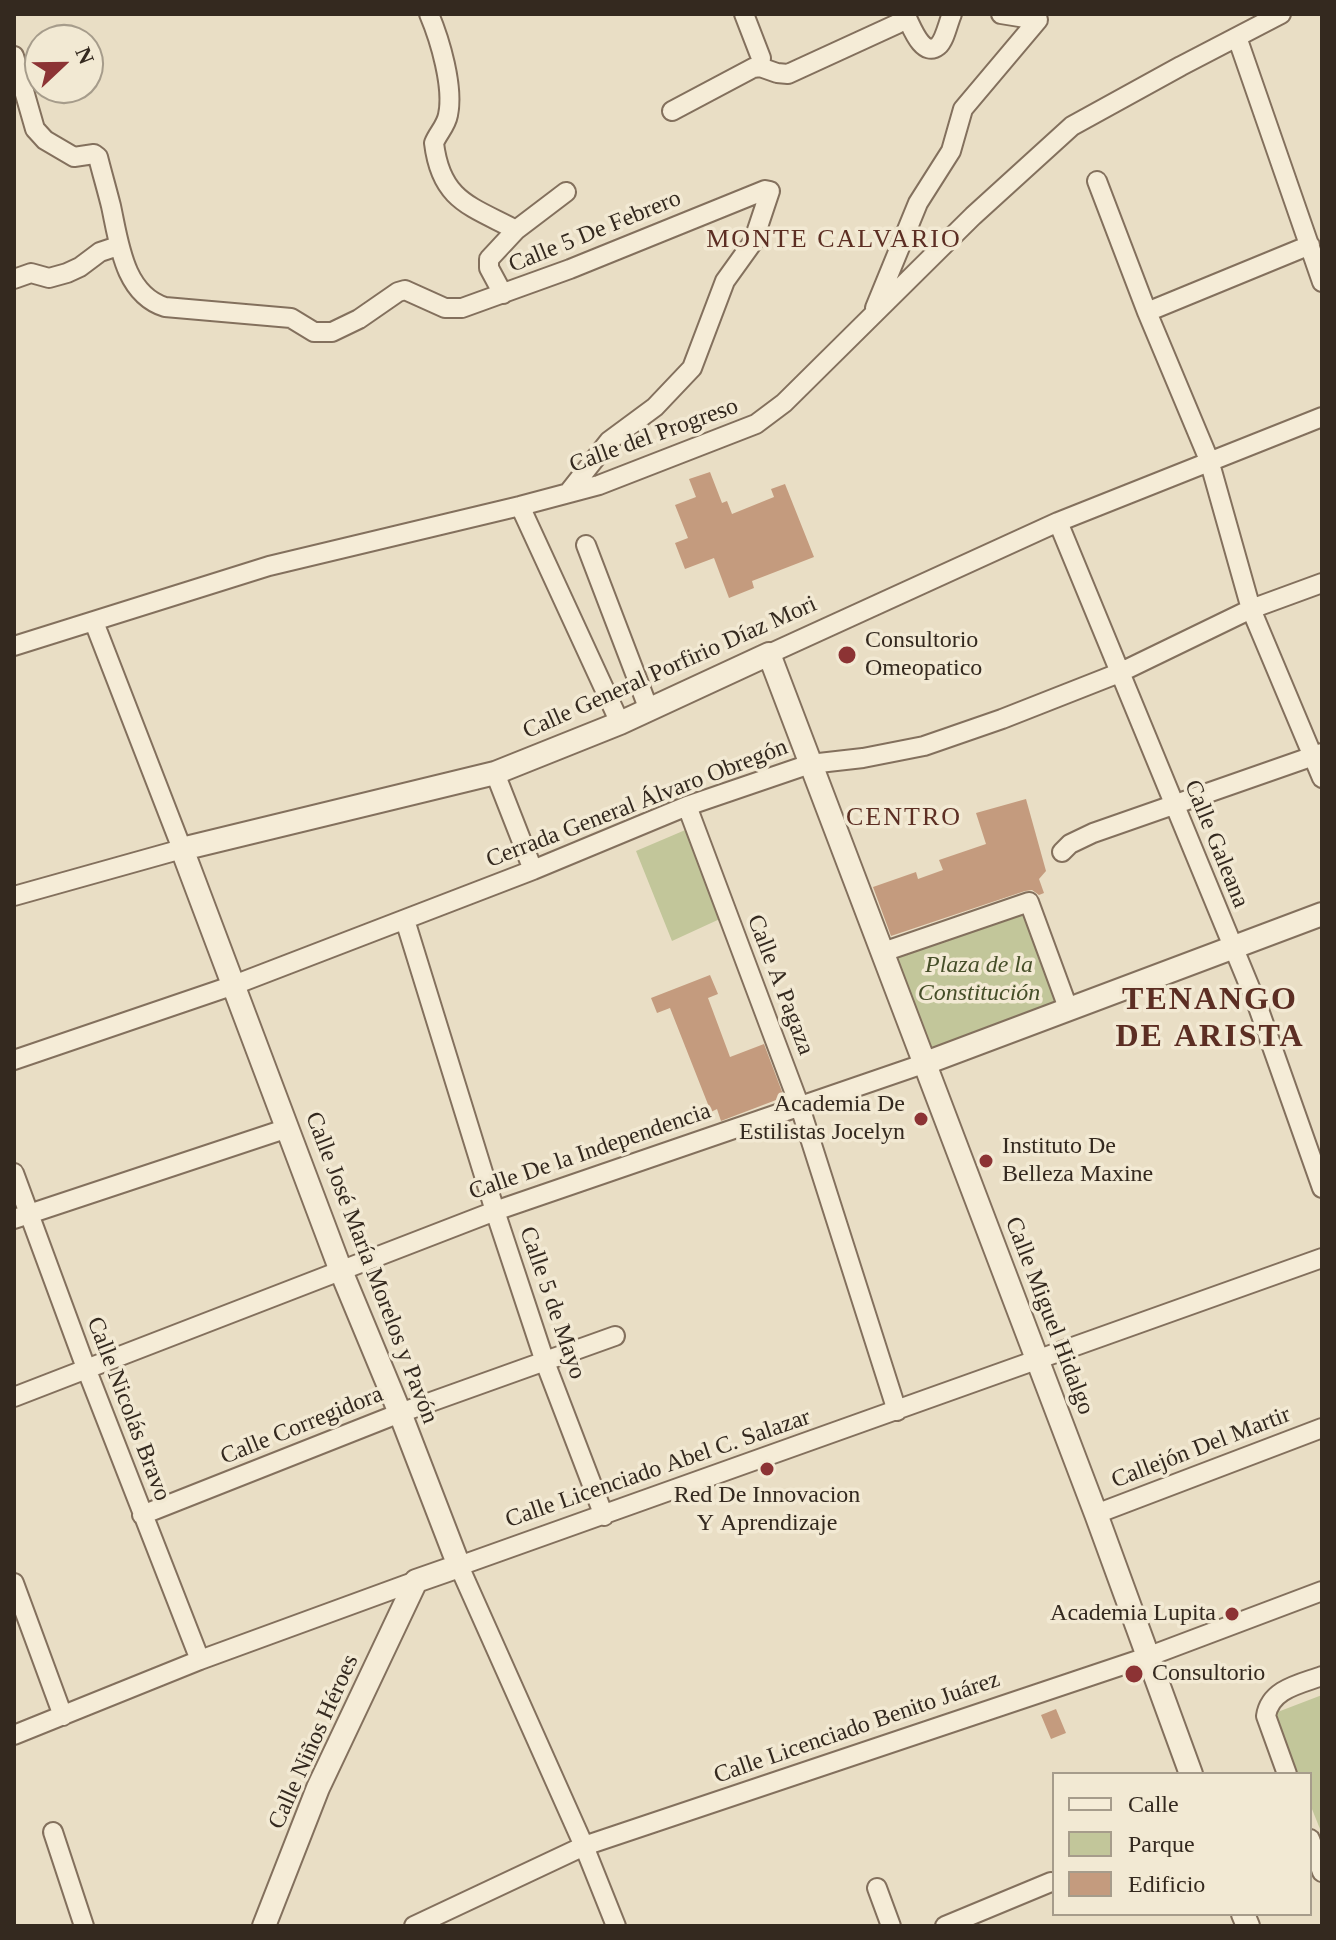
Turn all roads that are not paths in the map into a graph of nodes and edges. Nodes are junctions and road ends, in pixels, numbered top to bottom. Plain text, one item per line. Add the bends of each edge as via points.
1 (429, 14) edge
2 (744, 14) edge
3 (952, 14) edge
4 (1001, 14) edge
5 (1281, 14) edge
6 (907, 16) edge
7 (1237, 37) junction
8 (14, 56) edge
9 (760, 67) junction
10 (672, 111) dead end
11 (1097, 181) dead end
12 (566, 192) dead end
13 (516, 230) junction
14 (1310, 245) junction
15 (118, 246) junction
16 (14, 279) edge
17 (1322, 282) edge
18 (503, 294) junction
19 (874, 312) junction
20 (1147, 312) junction
21 (1322, 417) edge
22 (1209, 460) junction
23 (568, 493) junction
24 (520, 506) junction
25 (1058, 522) junction
26 (586, 545) dead end
27 (1322, 583) edge
28 (1251, 609) junction
29 (94, 622) junction
30 (14, 646) edge
31 (769, 654) junction
32 (1119, 673) junction
33 (649, 710) junction
34 (620, 723) junction
35 (1318, 754) edge
36 (810, 764) junction
37 (495, 773) junction
38 (1322, 778) edge
39 (1174, 803) junction
40 (687, 806) junction
41 (182, 849) junction
42 (1062, 852) dead end
43 (533, 870) junction
44 (14, 896) edge
45 (1322, 914) edge
46 (405, 920) junction
47 (1232, 947) junction
48 (883, 952) junction
49 (234, 985) junction
50 (1068, 1008) junction
51 (14, 1060) edge
52 (923, 1064) junction
53 (800, 1107) junction
54 (288, 1128) junction
55 (14, 1173) edge
56 (1322, 1188) edge
57 (495, 1211) junction
58 (22, 1216) edge
59 (1322, 1258) edge
60 (341, 1271) junction
61 (615, 1336) dead end
62 (1038, 1360) junction
63 (545, 1362) junction
64 (86, 1368) junction
65 (14, 1397) edge
66 (897, 1411) junction
67 (400, 1413) junction
68 (1322, 1428) edge
69 (1096, 1514) junction
70 (142, 1515) junction
71 (604, 1516) junction
72 (459, 1566) junction
73 (416, 1581) junction
74 (14, 1583) edge
75 (1322, 1591) edge
76 (1147, 1657) junction
77 (200, 1660) junction
78 (1322, 1676) edge
79 (63, 1716) junction
80 (14, 1735) edge
81 (1190, 1772) edge
82 (1286, 1772) edge
83 (53, 1832) dead end
84 (1312, 1844) edge
85 (584, 1846) junction
86 (1322, 1872) edge
87 (1051, 1882) dead end
88 (877, 1888) dead end
89 (84, 1926) edge
90 (264, 1926) edge
91 (414, 1926) edge
92 (616, 1926) edge
93 (891, 1926) edge
94 (945, 1926) edge

1 - 13 street via 449,98 447,122 434,143 445,184 467,205
2 - 9 street
3 - 6 street via 935,48 919,41
4 - 19 street via 1038,20 963,109 951,151 918,203
5 - 7 street, Calle del Progreso
6 - 9 street via 788,74
7 - 14 street
7 - 19 street, Calle del Progreso via 1072,126
8 - 15 street via 35,129 74,157 98,157
9 - 10 street
11 - 20 street
12 - 13 street
13 - 18 street via 489,259
14 - 17 street
14 - 20 street
15 - 16 street via 67,273 49,278 31,273
15 - 18 street, Calle 5 De Febrero via 131,278 151,302 291,318 314,332 341,329 398,292 451,309
18 - 23 street, Calle 5 De Febrero via 770,191 753,242 725,281 692,368 655,407 609,441
19 - 23 street, Calle del Progreso via 784,403 756,424
20 - 22 street
21 - 22 street, Calle General Porfirio Díaz Mori
22 - 25 street, Calle General Porfirio Díaz Mori
22 - 28 street
23 - 24 street, Calle del Progreso
24 - 29 street, Calle del Progreso via 269,566
24 - 34 street
25 - 31 street, Calle General Porfirio Díaz Mori
25 - 32 street, Calle Galeana
26 - 33 street
27 - 28 street, Cerrada General Álvaro Obregón
28 - 32 street, Cerrada General Álvaro Obregón
28 - 35 street
29 - 30 street, Calle del Progreso
29 - 41 street, Calle José María Morelos y Pavón
31 - 33 street, Calle General Porfirio Díaz Mori
31 - 36 street, Calle Miguel Hidalgo
32 - 36 street, Cerrada General Álvaro Obregón via 924,746
32 - 39 street, Calle Galeana
33 - 34 street, Calle General Porfirio Díaz Mori
34 - 37 street, Calle General Porfirio Díaz Mori
35 - 38 street
35 - 39 street
36 - 40 street, Cerrada General Álvaro Obregón
36 - 48 street, Calle Miguel Hidalgo
37 - 41 street, Calle General Porfirio Díaz Mori
37 - 43 street
39 - 42 street via 1080,839
39 - 47 street, Calle Galeana
40 - 43 street, Cerrada General Álvaro Obregón
40 - 53 street, Calle A Pagaza
41 - 44 street, Calle General Porfirio Díaz Mori
41 - 49 street, Calle José María Morelos y Pavón
43 - 46 street, Cerrada General Álvaro Obregón
45 - 47 street, Calle De la Independencia
46 - 49 street, Cerrada General Álvaro Obregón
46 - 57 street, Calle 5 de Mayo
47 - 50 street, Calle De la Independencia
47 - 56 street, Calle Galeana
48 - 50 street via 1029,902
48 - 52 street, Calle Miguel Hidalgo
49 - 51 street, Cerrada General Álvaro Obregón
49 - 54 street, Calle José María Morelos y Pavón
50 - 52 street, Calle De la Independencia
52 - 53 street, Calle De la Independencia
52 - 62 street, Calle Miguel Hidalgo
53 - 57 street, Calle De la Independencia
53 - 66 street, Calle A Pagaza
54 - 58 street
54 - 60 street, Calle José María Morelos y Pavón
55 - 58 street, Calle Nicolás Bravo
57 - 60 street, Calle De la Independencia
57 - 63 street, Calle 5 de Mayo
58 - 64 street, Calle Nicolás Bravo
59 - 62 street, Calle Licenciado Abel C. Salazar
60 - 64 street, Calle De la Independencia
60 - 67 street, Calle José María Morelos y Pavón
61 - 63 street, Calle Corregidora
62 - 66 street, Calle Licenciado Abel C. Salazar
62 - 69 street, Calle Miguel Hidalgo
63 - 67 street, Calle Corregidora
63 - 71 street, Calle 5 de Mayo
64 - 65 street, Calle De la Independencia
64 - 70 street, Calle Nicolás Bravo
66 - 71 street, Calle Licenciado Abel C. Salazar
67 - 70 street, Calle Corregidora
67 - 72 street, Calle José María Morelos y Pavón
68 - 69 street, Callejón Del Martir
69 - 76 street, Calle Miguel Hidalgo
70 - 77 street, Calle Nicolás Bravo
71 - 72 street, Calle Licenciado Abel C. Salazar
72 - 73 street, Calle Licenciado Abel C. Salazar
72 - 85 street, Calle José María Morelos y Pavón
73 - 77 street, Calle Licenciado Abel C. Salazar
73 - 90 street, Calle Niños Héroes via 318,1788
74 - 79 street
75 - 76 street, Calle Licenciado Benito Juárez
76 - 81 street, Calle Miguel Hidalgo
76 - 85 street, Calle Licenciado Benito Juárez
77 - 79 street, Calle Licenciado Abel C. Salazar
78 - 82 street via 1280,1692 1267,1709
79 - 80 street, Calle Licenciado Abel C. Salazar
83 - 89 street
84 - 86 street
85 - 91 street, Calle Licenciado Benito Juárez
85 - 92 street, Calle José María Morelos y Pavón
87 - 94 street
88 - 93 street

